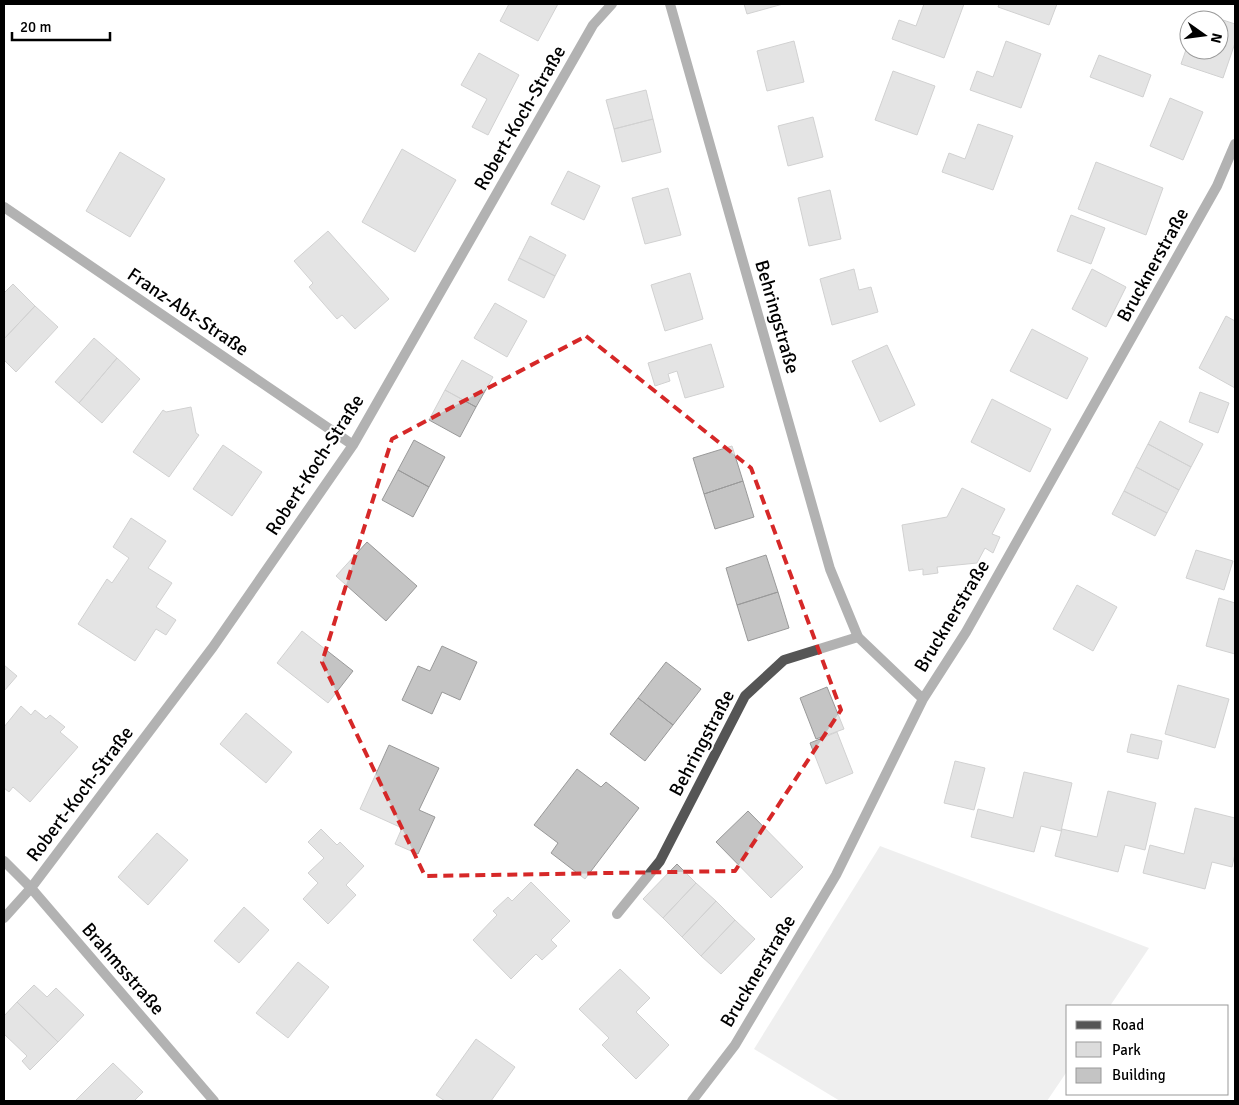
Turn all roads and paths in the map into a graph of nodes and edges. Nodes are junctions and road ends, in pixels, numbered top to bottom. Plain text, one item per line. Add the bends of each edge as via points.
1 (612, 4) edge
2 (670, 4) edge
3 (1235, 144) edge
4 (4, 207) edge
5 (353, 445) junction
6 (858, 636) junction
7 (923, 699) junction
8 (4, 862) edge
9 (31, 888) junction
10 (617, 914) dead end
11 (4, 918) edge
12 (214, 1101) edge
13 (692, 1101) edge

1 - 5 street, Robert-Koch-Straße via 593,25
2 - 6 street, Behringstraße via 830,569
3 - 7 street, Brucknerstraße via 1218,186 966,632
4 - 5 street, Franz-Abt-Straße
5 - 9 street, Robert-Koch-Straße via 213,647
6 - 7 street, Behringstraße
6 - 10 street, Behringstraße via 784,660 745,696 660,861
7 - 13 street, Brucknerstraße via 836,875 735,1045
8 - 9 street, Brahmsstraße
9 - 11 street, Robert-Koch-Straße
9 - 12 street, Brahmsstraße

